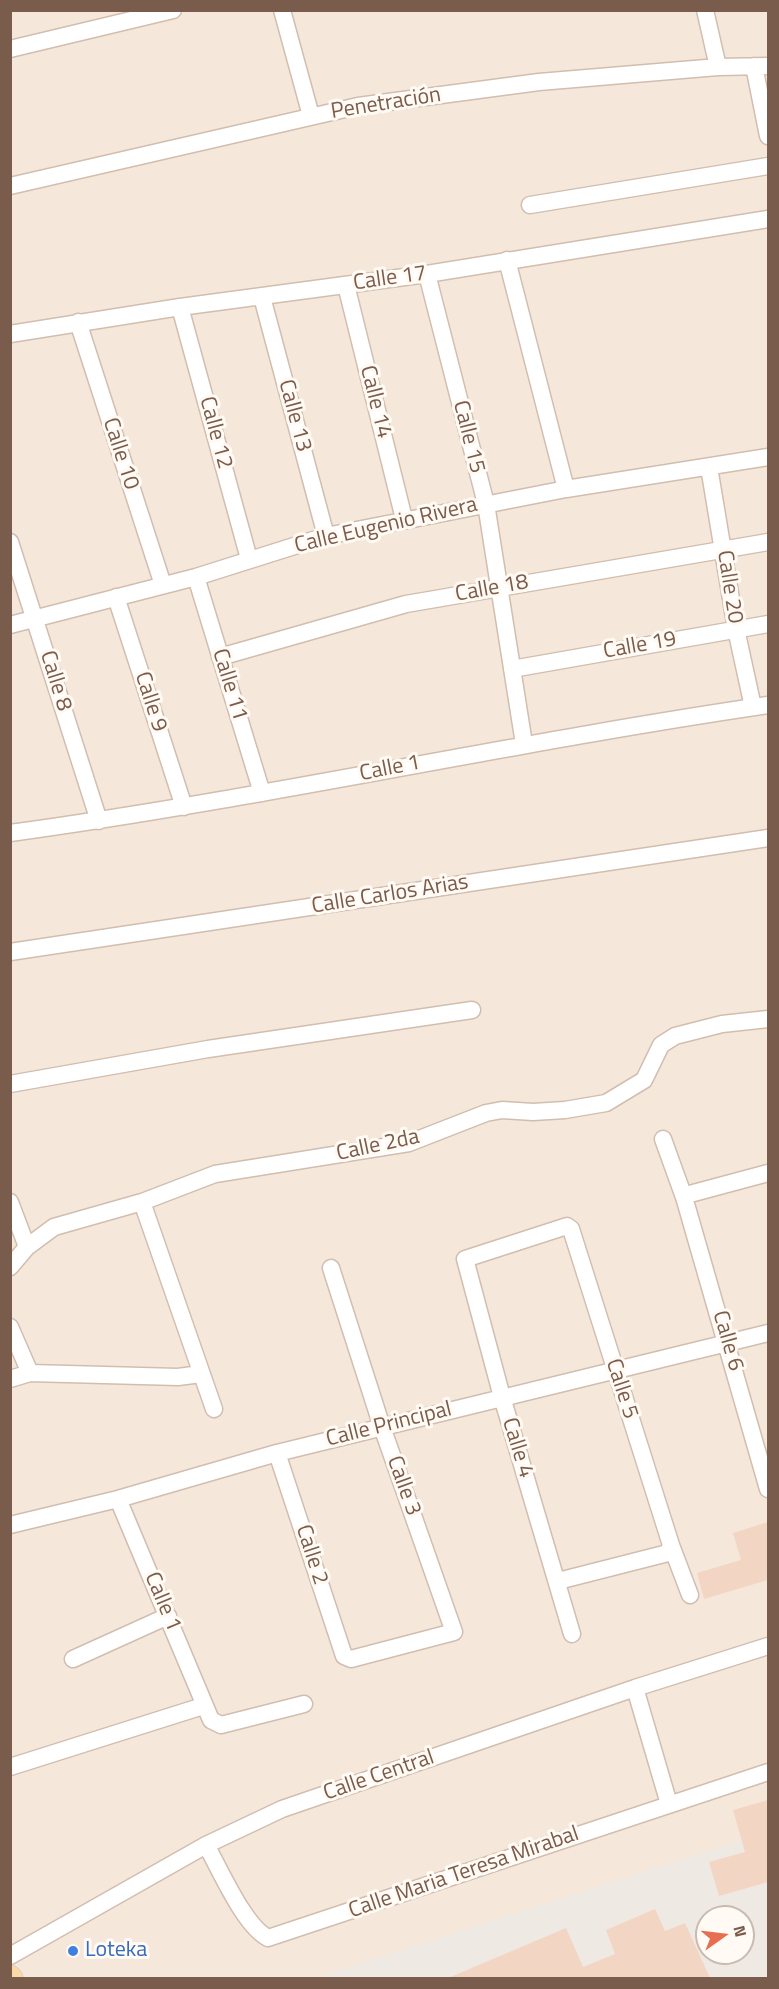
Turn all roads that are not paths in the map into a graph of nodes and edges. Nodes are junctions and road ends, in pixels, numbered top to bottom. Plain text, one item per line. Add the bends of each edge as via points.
1 (173, 10) edge
2 (282, 10) edge
3 (705, 10) edge
4 (10, 49) edge
5 (761, 66) edge
6 (718, 67) junction
7 (311, 116) junction
8 (768, 136) edge
9 (768, 166) edge
10 (10, 186) edge
11 (530, 205) dead end
12 (768, 219) edge
13 (507, 260) junction
14 (427, 274) junction
15 (346, 285) junction
16 (262, 297) junction
17 (180, 307) junction
18 (78, 322) junction
19 (10, 334) edge
20 (768, 457) edge
21 (709, 467) junction
22 (566, 489) junction
23 (486, 504) junction
24 (404, 519) junction
25 (326, 536) junction
26 (10, 542) edge
27 (768, 542) edge
28 (723, 549) junction
29 (249, 559) junction
30 (196, 577) junction
31 (163, 585) junction
32 (501, 587) junction
33 (116, 597) junction
34 (36, 618) junction
35 (768, 624) edge
36 (10, 625) edge
37 (736, 629) junction
38 (220, 657) junction
39 (512, 669) junction
40 (761, 706) edge
41 (524, 744) junction
42 (262, 793) junction
43 (184, 807) junction
44 (99, 821) junction
45 (10, 833) edge
46 (768, 838) edge
47 (10, 952) edge
48 (472, 1010) dead end
49 (768, 1019) edge
50 (10, 1084) edge
51 (663, 1139) dead end
52 (768, 1173) edge
53 (685, 1198) junction
54 (10, 1202) edge
55 (142, 1202) junction
56 (567, 1226) joint
57 (27, 1247) junction
58 (10, 1267) edge
59 (331, 1268) dead end
60 (10, 1327) edge
61 (768, 1333) edge
62 (729, 1344) junction
63 (615, 1369) junction
64 (30, 1373) junction
65 (201, 1374) junction
66 (10, 1379) edge
67 (502, 1397) junction
68 (214, 1409) dead end
69 (382, 1427) junction
70 (277, 1453) junction
71 (768, 1489) edge
72 (118, 1499) junction
73 (10, 1525) edge
74 (670, 1549) junction
75 (558, 1581) junction
76 (690, 1595) dead end
77 (168, 1616) junction
78 (572, 1634) dead end
79 (768, 1646) edge
80 (344, 1656) joint
81 (72, 1659) dead end
82 (635, 1688) junction
83 (304, 1704) dead end
84 (203, 1706) junction
85 (10, 1767) edge
86 (768, 1772) edge
87 (669, 1804) junction
88 (206, 1845) junction
89 (10, 1956) edge

1 - 4 street
2 - 7 street
3 - 6 street
5 - 6 street, Penetración
5 - 8 street
6 - 7 street, Penetración via 539,82
7 - 10 street, Penetración
9 - 11 street
12 - 13 street, Calle 17
13 - 14 street, Calle 17
13 - 22 street
14 - 15 street, Calle 17
14 - 23 street, Calle 15
15 - 16 street, Calle 17
15 - 24 street, Calle 14
16 - 17 street, Calle 17
16 - 25 street, Calle 13
17 - 18 street, Calle 17
17 - 29 street, Calle 12
18 - 19 street, Calle 17
18 - 31 street, Calle 10
20 - 21 street, Calle Eugenio Rivera
21 - 22 street, Calle Eugenio Rivera
21 - 28 street, Calle 20
22 - 23 street, Calle Eugenio Rivera
23 - 24 street, Calle Eugenio Rivera
23 - 32 street, Calle 15
24 - 25 street, Calle Eugenio Rivera
25 - 29 street, Calle Eugenio Rivera
26 - 34 street, Calle 8
27 - 28 street, Calle 18
28 - 32 street, Calle 18
28 - 37 street, Calle 20
29 - 30 street, Calle Eugenio Rivera
30 - 31 street, Calle Eugenio Rivera
30 - 38 street, Calle 11
31 - 33 street, Calle Eugenio Rivera
32 - 38 street, Calle 18 via 406,604
32 - 39 street, Calle 15
33 - 34 street, Calle Eugenio Rivera
33 - 43 street, Calle 9
34 - 36 street, Calle Eugenio Rivera
34 - 44 street, Calle 8
35 - 37 street, Calle 19
37 - 39 street, Calle 19
37 - 40 street, Calle 20
38 - 42 street, Calle 11
39 - 41 street, Calle 15
40 - 41 street, Calle 1
41 - 42 street, Calle 1
42 - 43 street, Calle 1
43 - 44 street, Calle 1
44 - 45 street, Calle 1
46 - 47 street, Calle Carlos Arias
48 - 50 street via 208,1049
49 - 55 street, Calle 2da via 722,1024 675,1036 661,1045 645,1080 606,1103 565,1110 486,1113 409,1143 215,1174
51 - 53 street, Calle 6
52 - 53 street
53 - 62 street, Calle 6
54 - 57 street
55 - 57 street, Calle 2da via 54,1227
55 - 65 street
56 - 63 street, Calle 5
56 - 67 street, Calle 4 via 466,1258
57 - 58 street, Calle 2da
59 - 69 street, Calle 3
60 - 64 street
61 - 62 street, Calle Principal
62 - 63 street, Calle Principal
62 - 71 street, Calle 6
63 - 67 street, Calle Principal
63 - 74 street, Calle 5
64 - 65 street via 177,1377
64 - 66 street
65 - 68 street
67 - 69 street, Calle Principal
67 - 75 street, Calle 4
69 - 70 street, Calle Principal
69 - 80 street, Calle 3 via 455,1629 452,1633 351,1659
70 - 72 street, Calle Principal
70 - 80 street, Calle 2
72 - 73 street, Calle Principal
72 - 77 street, Calle 1
74 - 75 street
74 - 76 street, Calle 5
75 - 78 street, Calle 4
77 - 81 street
77 - 84 street, Calle 1
79 - 82 street, Calle Central
82 - 87 street
82 - 88 street, Calle Central via 282,1809
83 - 84 street via 221,1725 211,1720
84 - 85 street
86 - 87 street, Calle Maria Teresa Mirabal
87 - 88 street, Calle Maria Teresa Mirabal via 268,1938 259,1934 250,1921
88 - 89 street, Calle Central

